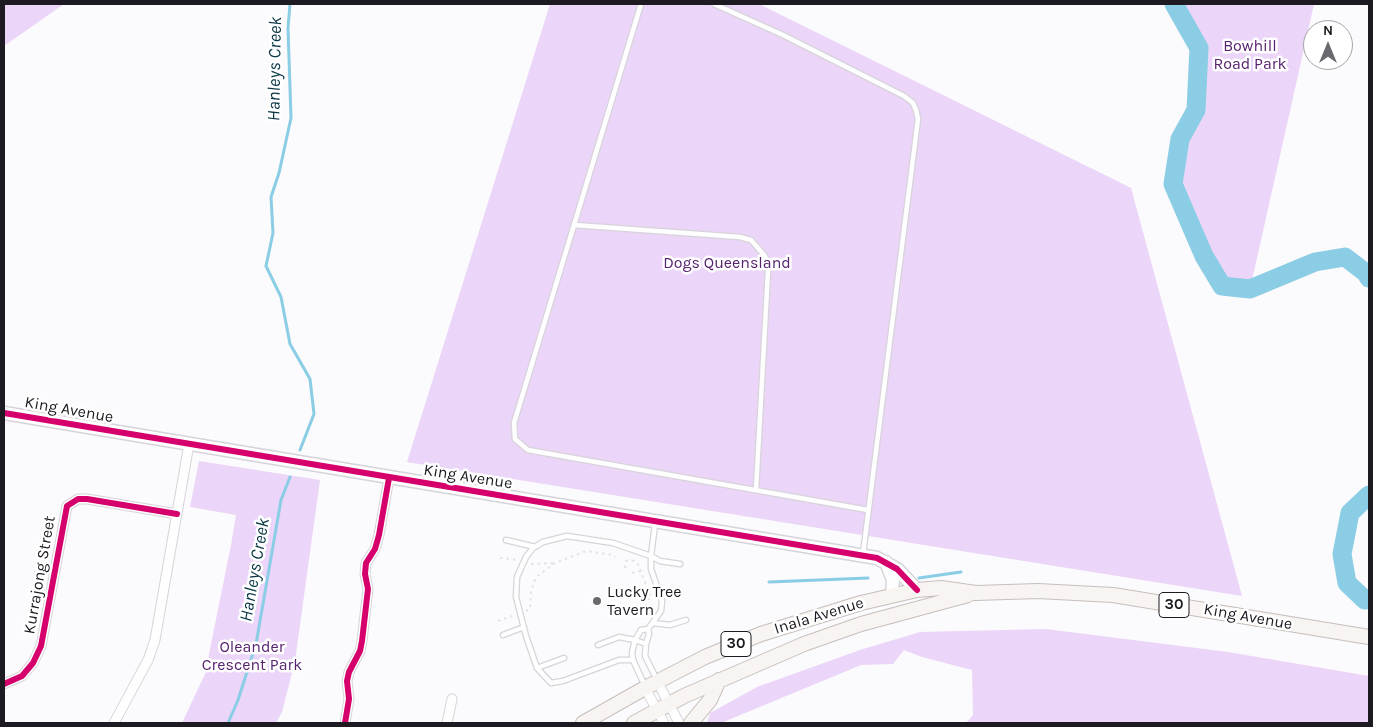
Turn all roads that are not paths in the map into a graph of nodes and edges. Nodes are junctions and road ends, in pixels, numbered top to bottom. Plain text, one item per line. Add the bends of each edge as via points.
1 (641, 4) edge
2 (714, 4) edge
3 (574, 225) junction
4 (4, 413) edge
5 (189, 444) junction
6 (389, 478) junction
7 (756, 490) junction
8 (868, 510) junction
9 (177, 514) junction
10 (655, 521) junction
11 (506, 540) dead end
12 (534, 547) junction
13 (863, 555) junction
14 (651, 556) junction
15 (886, 562) junction
16 (680, 564) dead end
17 (921, 590) junction
18 (976, 593) junction
19 (892, 595) junction
20 (956, 598) joint
21 (686, 620) dead end
22 (653, 623) junction
23 (524, 627) junction
24 (648, 629) junction
25 (503, 635) dead end
26 (1369, 638) edge
27 (635, 640) junction
28 (646, 644) junction
29 (598, 645) dead end
30 (564, 658) dead end
31 (633, 660) junction
32 (537, 668) junction
33 (719, 680) junction
34 (4, 684) edge
35 (652, 684) junction
36 (452, 699) dead end
37 (663, 707) junction
38 (114, 723) edge
39 (345, 723) edge
40 (447, 723) edge
41 (584, 723) edge
42 (634, 723) edge
43 (664, 723) edge
44 (679, 723) edge
45 (691, 723) edge

1 - 3 lane
2 - 8 lane via 904,96 916,110 918,119
3 - 7 lane via 740,237 751,240 762,252 768,271
3 - 7 lane via 514,423 515,440 528,450
4 - 5 street, King Avenue
5 - 6 street, King Avenue
5 - 9 street
6 - 10 street, King Avenue
6 - 39 street via 379,535 366,563 368,589 362,641 347,681 349,698
7 - 8 lane
8 - 13 lane
9 - 34 street, Kurrajong Street via 87,499 78,499 67,506 41,646 22,676
9 - 38 street via 155,640 148,660
10 - 13 street, King Avenue
10 - 14 lane
11 - 12 lane
12 - 14 lane via 567,536 613,543
12 - 23 lane via 518,577 516,597
13 - 15 street, King Avenue
14 - 16 lane
14 - 22 lane via 662,601 661,611
15 - 17 street, King Avenue
15 - 19 street via 893,580
17 - 18 main road, King Avenue / 30 via 941,588
17 - 19 main road, Inala Avenue / 30
18 - 20 main road, King Avenue / 30
18 - 26 main road, King Avenue / 30 via 1038,591 1113,595
19 - 35 main road, Inala Avenue / 30 via 761,634
20 - 33 main road, Inala Avenue / 30 via 861,624
21 - 22 lane via 670,625
22 - 24 lane
23 - 25 lane
23 - 32 lane
24 - 27 lane via 641,630
24 - 28 lane
27 - 28 lane
27 - 29 lane via 619,638
27 - 31 lane
28 - 35 lane via 645,656
30 - 32 lane
31 - 32 lane via 619,660 551,683
31 - 35 lane
33 - 37 main road, Inala Avenue / 30
33 - 45 main road via 710,700
35 - 37 street
35 - 37 street
35 - 41 main road, Inala Avenue / 30
36 - 40 street
37 - 42 main road, Inala Avenue / 30
37 - 43 street
37 - 44 street

